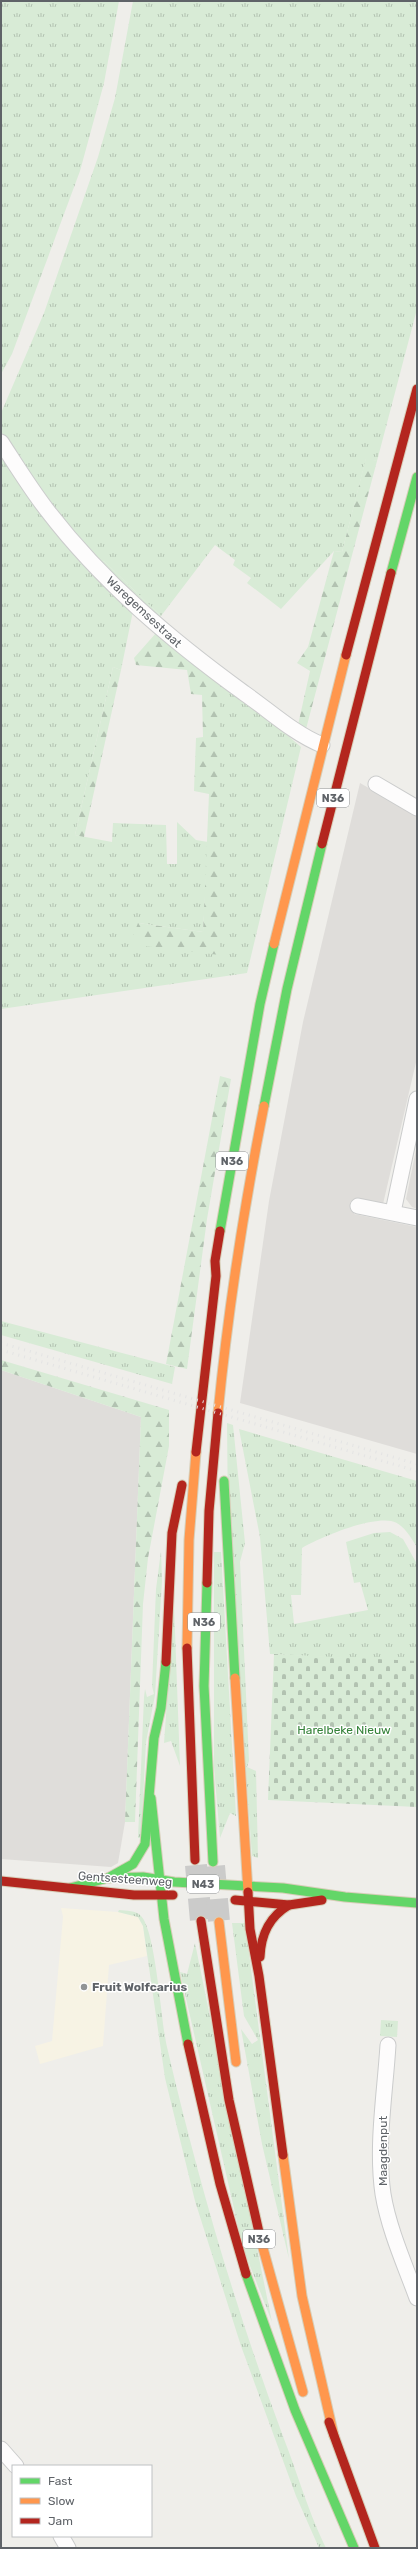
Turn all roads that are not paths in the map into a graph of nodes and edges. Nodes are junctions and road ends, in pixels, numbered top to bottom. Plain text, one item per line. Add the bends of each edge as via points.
1 (417, 389) edge
2 (1, 442) edge
3 (417, 477) edge
4 (322, 745) junction
5 (376, 784) dead end
6 (417, 808) edge
7 (417, 1099) edge
8 (358, 1206) dead end
9 (393, 1212) junction
10 (417, 1218) edge
11 (215, 1261) junction
12 (221, 1381) junction
13 (151, 1798) junction
14 (195, 1860) tunnel mouth
15 (213, 1862) tunnel mouth
16 (108, 1878) junction
17 (157, 1879) junction
18 (1, 1881) edge
19 (248, 1886) junction
20 (70, 1888) junction
21 (159, 1895) junction
22 (184, 1896) dead end
23 (345, 1897) junction
24 (224, 1899) dead end
25 (249, 1902) junction
26 (417, 1903) edge
27 (289, 1905) junction
28 (202, 1921) tunnel mouth
29 (219, 1922) tunnel mouth
30 (260, 1976) junction
31 (388, 2045) dead end
32 (236, 2068) dead end
33 (417, 2298) edge
34 (306, 2359) dead end
35 (306, 2403) dead end
36 (334, 2436) junction
37 (319, 2440) dead end
38 (1, 2449) edge
39 (15, 2465) edge
40 (62, 2537) edge
41 (68, 2548) edge
42 (355, 2548) edge
43 (375, 2548) edge

1 - 4 main road, N36
2 - 4 street, Waregemsestraat via 47,510 82,551 152,623 288,726
3 - 12 main road, N36 via 314,874 281,1021 246,1206
4 - 11 main road, N36 via 260,1004
5 - 6 street
7 - 9 street
8 - 9 street
9 - 10 street
11 - 13 main road via 209,1274 187,1459 172,1533 164,1678 154,1738
11 - 14 main road, N36 via 216,1276 189,1540 187,1652
12 - 15 main road, N36 via 214,1426 203,1652 208,1809
12 - 19 main road via 223,1466
13 - 16 main road via 145,1844 140,1855 127,1869
13 - 17 main road
16 - 17 main road, Gentsesteenweg / N43
16 - 20 main road, Gentsesteenweg / N43
17 - 19 main road, Gentsesteenweg / N43
17 - 21 main road
18 - 20 main road, Gentsesteenweg / N43
19 - 23 main road, Gentsesteenweg / N43
19 - 25 main road
20 - 21 main road, Gentsesteenweg / N43
21 - 22 main road, Gentsesteenweg / N43
21 - 42 main road via 207,2136 246,2274 286,2386 331,2497
23 - 26 main road, Gentsesteenweg / N43
23 - 27 main road, Gentsesteenweg / N43
24 - 25 main road, Gentsesteenweg / N43
25 - 27 main road, Gentsesteenweg / N43
25 - 30 main road via 250,1929
27 - 30 main road via 276,1914 264,1930 261,1941
28 - 35 main road, N36 via 211,1998 227,2094 253,2217
29 - 32 main road
30 - 36 main road via 270,2070 302,2296
31 - 33 street, Maagdenput via 381,2155 383,2194 387,2213
34 - 36 main road
36 - 43 main road
37 - 42 main road
38 - 39 street
40 - 41 street

